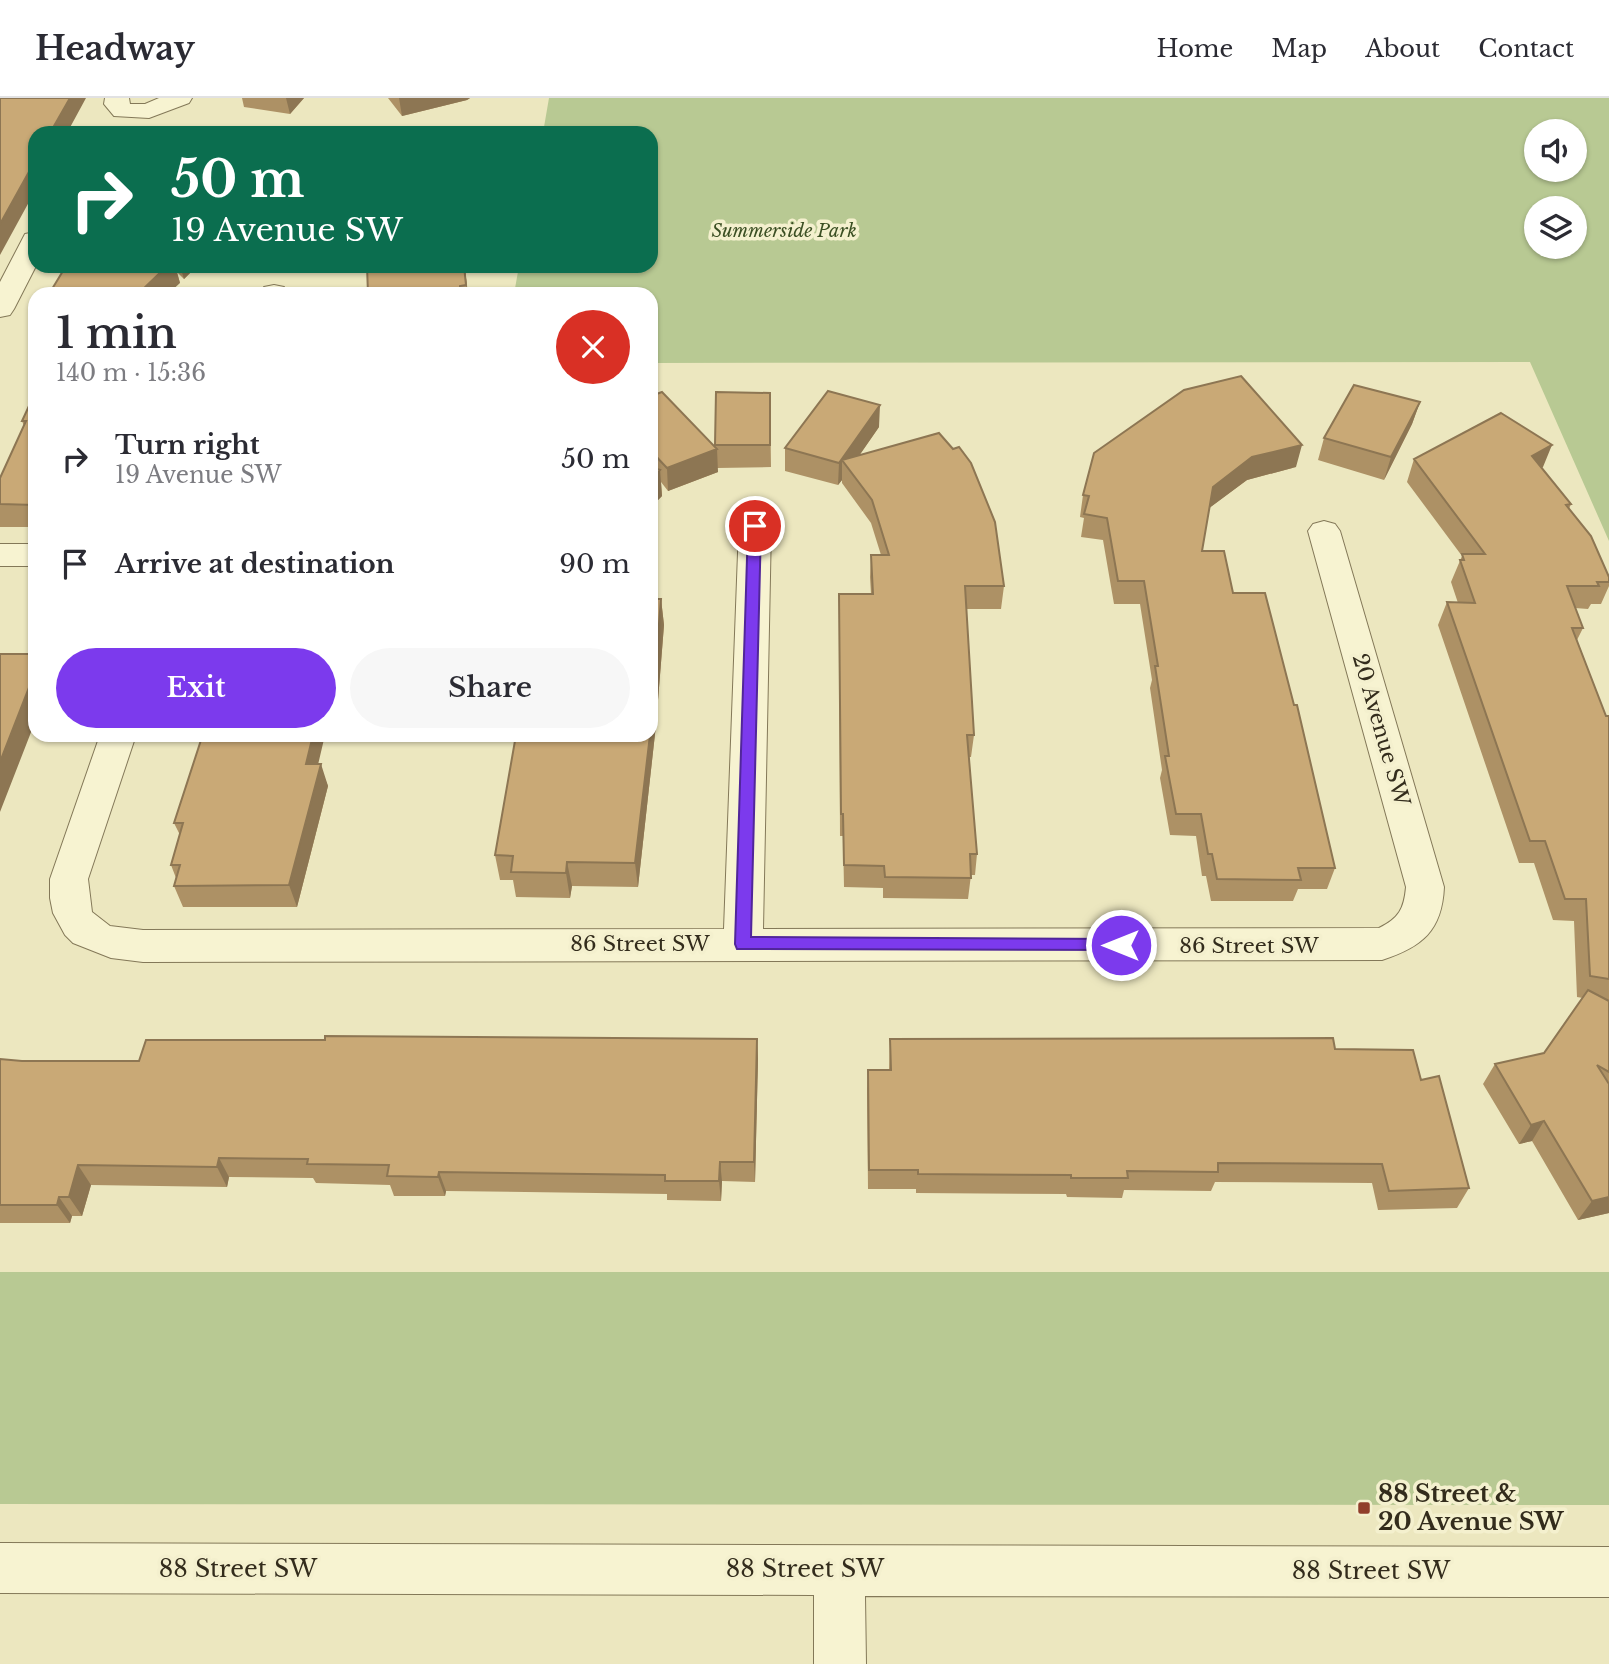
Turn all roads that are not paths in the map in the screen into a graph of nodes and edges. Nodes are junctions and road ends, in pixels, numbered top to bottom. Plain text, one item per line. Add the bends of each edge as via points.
1 (117, 98) edge
2 (180, 98) edge
3 (28, 254) edge
4 (0, 309) edge
5 (755, 526) dead end
6 (1324, 531) dead end
7 (0, 555) edge
8 (28, 555) edge
9 (116, 742) edge
10 (1414, 928) joint
11 (743, 944) junction
12 (0, 1569) edge
13 (839, 1569) junction
14 (1609, 1572) edge
15 (840, 1664) edge

1 - 2 street via 123,111 149,111
3 - 4 street
5 - 11 street
6 - 10 street, 20 Avenue SW via 1426,887
7 - 8 street
9 - 11 street, 86 Street SW via 69,879 68,902 78,924 112,943
10 - 11 street, 86 Street SW via 1382,944 1365,946
12 - 13 street, 88 Street SW
13 - 14 street, 88 Street SW
13 - 15 street

